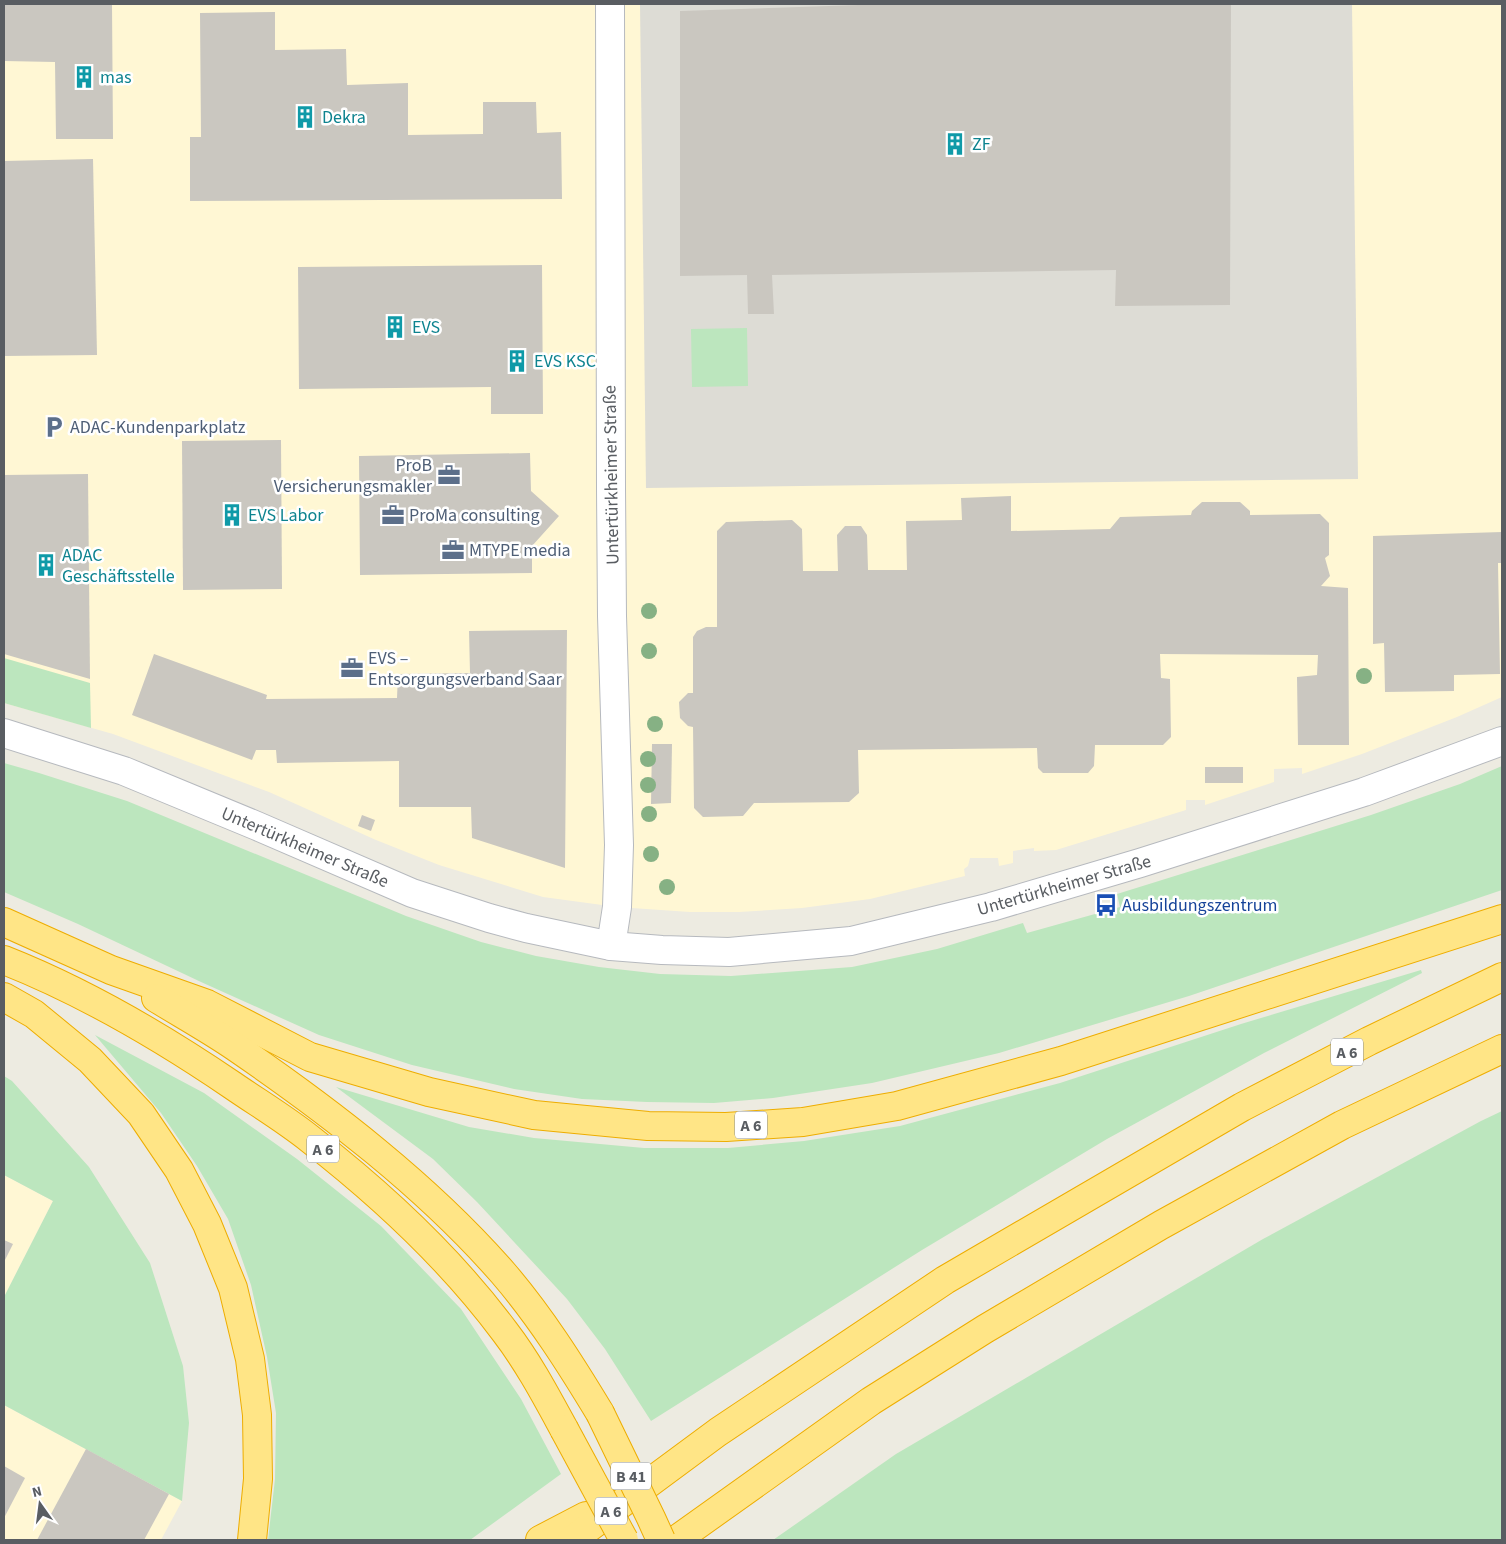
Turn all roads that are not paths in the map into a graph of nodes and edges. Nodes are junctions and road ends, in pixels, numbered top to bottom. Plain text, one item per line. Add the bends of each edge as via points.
1 (610, 4) edge
2 (4, 733) edge
3 (1502, 741) edge
4 (1502, 919) edge
5 (4, 922) edge
6 (611, 946) junction
7 (4, 960) edge
8 (111, 970) junction
9 (1502, 977) edge
10 (4, 997) edge
11 (1502, 1049) edge
12 (600, 1413) joint
13 (649, 1482) junction
14 (252, 1540) edge
15 (540, 1540) edge
16 (572, 1540) edge
17 (624, 1540) edge
18 (661, 1540) edge
19 (676, 1540) edge

1 - 6 street, Untertürkheimer Straße via 610,488 619,844 617,907
2 - 6 street, Untertürkheimer Straße via 124,771 412,893 526,928
3 - 6 street, Untertürkheimer Straße via 1364,792 1140,863 991,907 851,942 729,952
4 - 8 highway, A 6 via 1061,1062 897,1106 803,1122 726,1127 648,1126 534,1115 428,1092 310,1056 207,1004
5 - 8 highway, A 6
7 - 17 highway, A 6, bridge via 132,1021 309,1138 387,1202 479,1298 507,1334 540,1385
8 - 12 highway, A 6 via 233,1046 323,1110 450,1216 504,1274 537,1317
9 - 13 highway, A 6 via 1234,1111 945,1280
10 - 14 highway via 34,1014 90,1060 141,1114 179,1170 207,1224 233,1288 250,1359 257,1415 258,1479
11 - 19 highway via 1342,1125 1161,1225 985,1328 870,1402
12 - 18 highway, B 41, bridge
13 - 15 highway
13 - 16 highway, A 6

